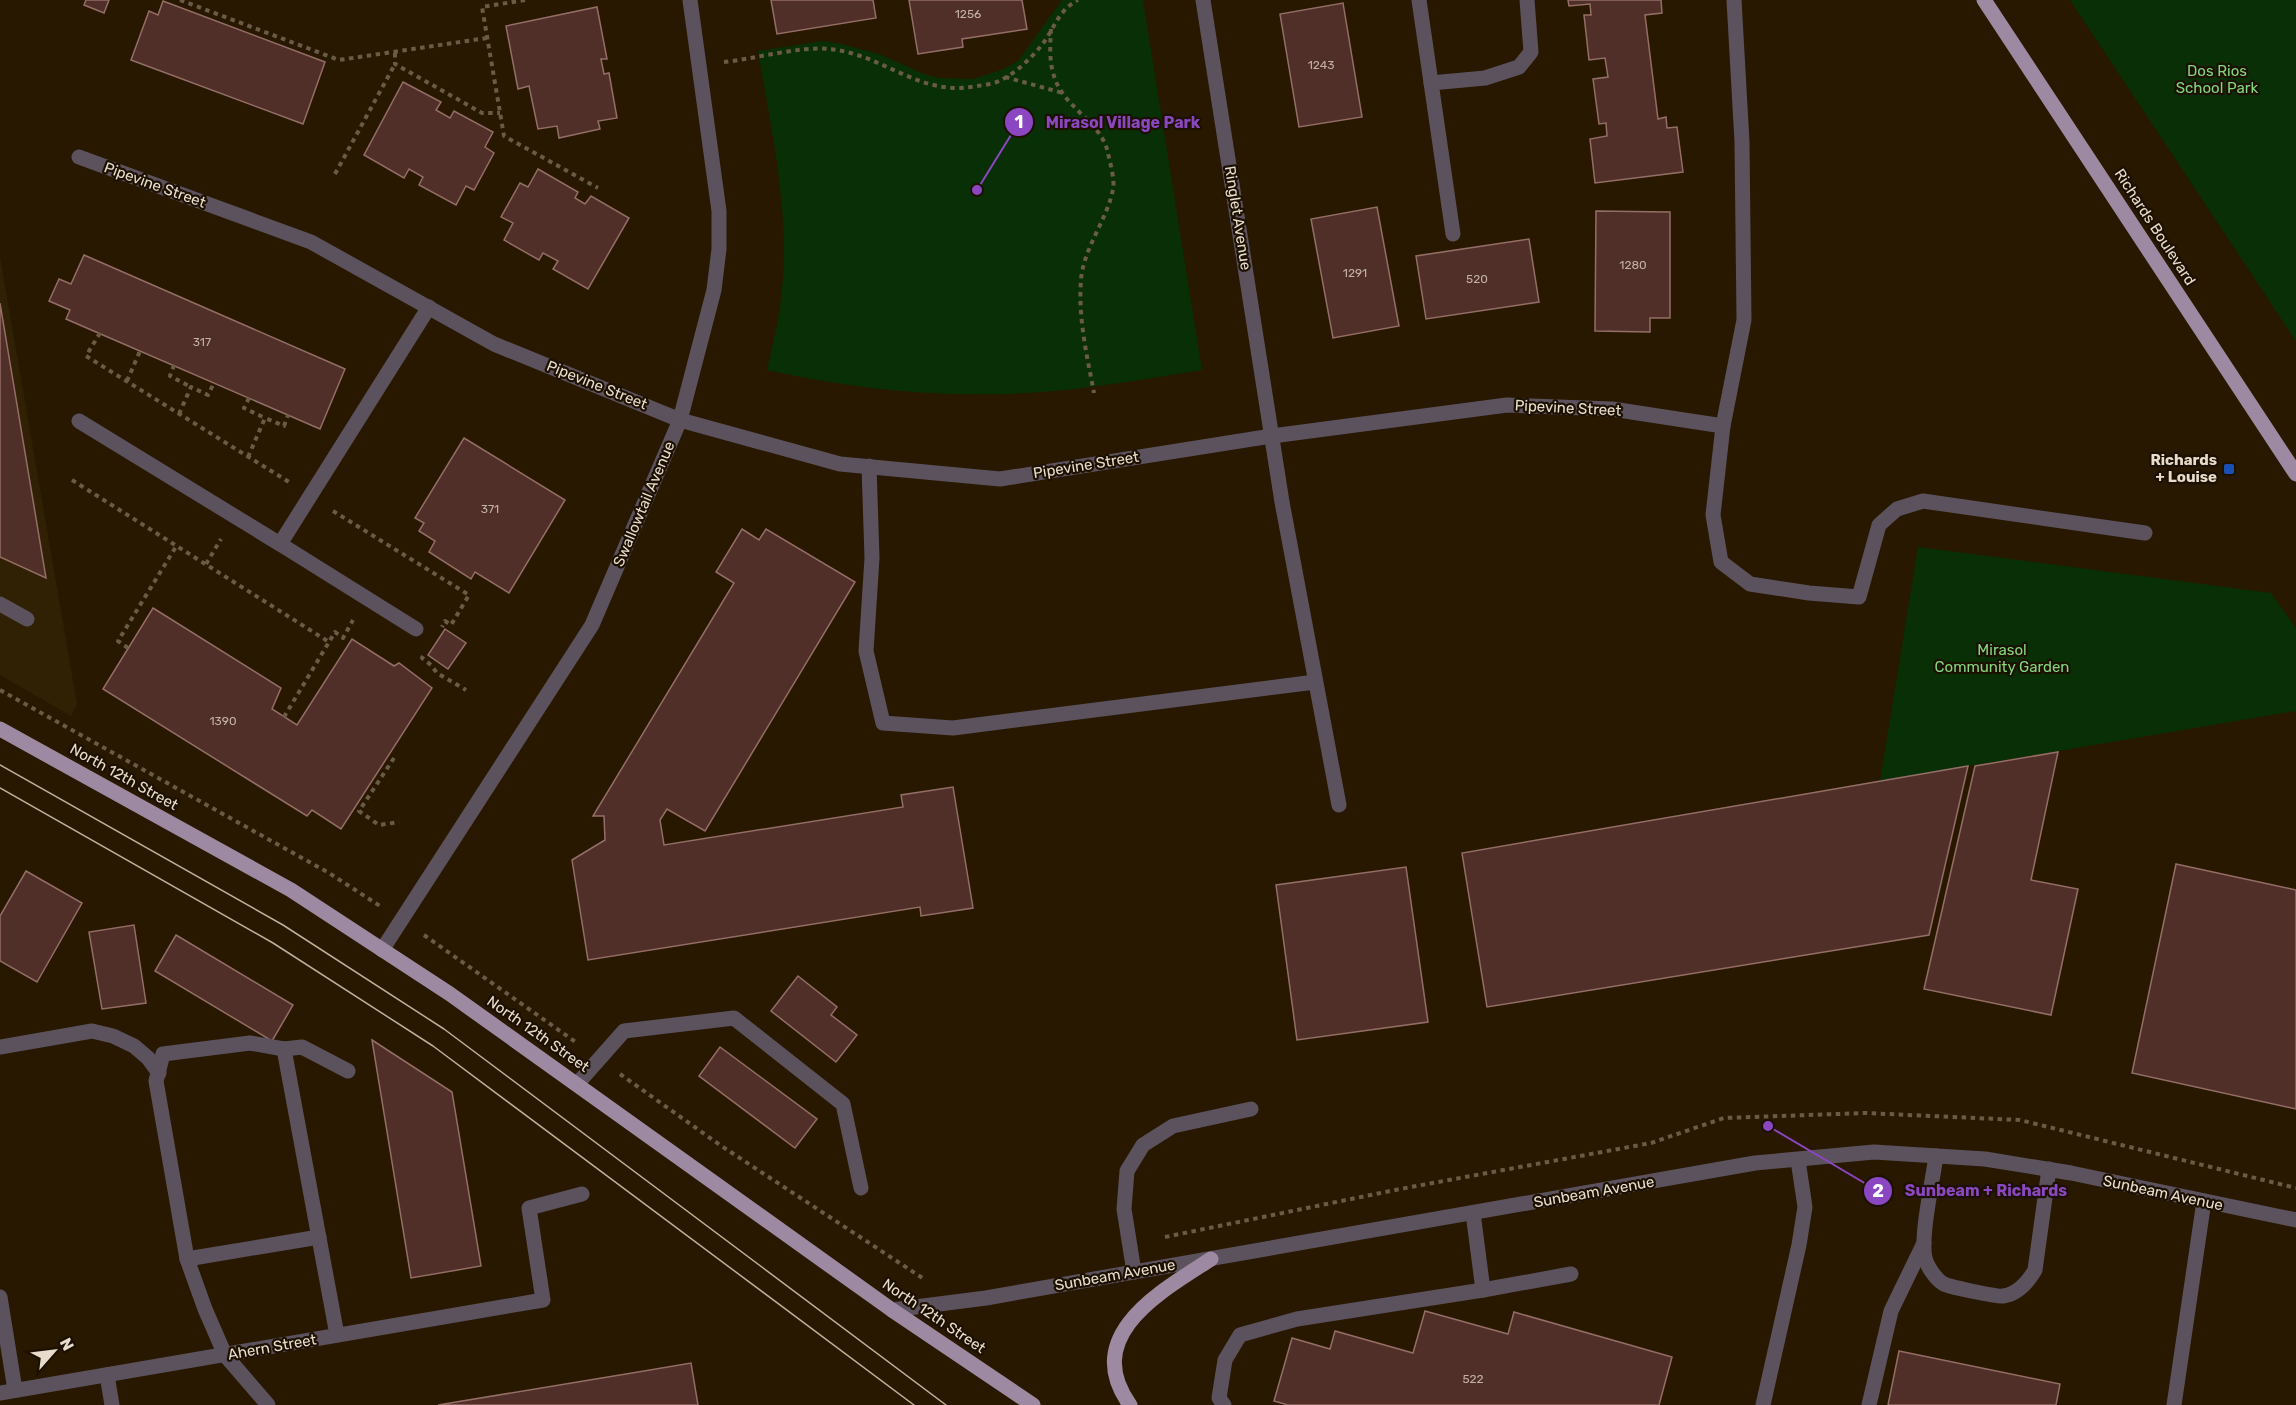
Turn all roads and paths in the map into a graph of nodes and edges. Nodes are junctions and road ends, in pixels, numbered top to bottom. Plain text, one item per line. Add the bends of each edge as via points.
1 (180, 0) edge
2 (525, 0) edge
3 (690, 0) edge
4 (1078, 0) edge
5 (1203, 0) edge
6 (1419, 0) edge
7 (1527, 0) edge
8 (1734, 0) edge
9 (1984, 0) edge
10 (1051, 29) junction
11 (487, 38) junction
12 (395, 53) junction
13 (395, 64) junction
14 (699, 65) junction
15 (1005, 77) junction
16 (1431, 83) junction
17 (1063, 94) junction
18 (500, 113) junction
19 (79, 157) dead end
20 (335, 174) dead end
21 (598, 188) dead end
22 (1453, 234) dead end
23 (429, 307) junction
24 (100, 333) dead end
25 (140, 351) dead end
26 (174, 366) dead end
27 (127, 381) junction
28 (214, 383) dead end
29 (191, 387) junction
30 (1094, 393) dead end
31 (249, 398) dead end
32 (179, 414) junction
33 (288, 415) dead end
34 (265, 418) junction
35 (680, 420) junction
36 (79, 421) dead end
37 (1723, 426) junction
38 (1272, 436) junction
39 (248, 457) junction
40 (868, 466) junction
41 (2296, 474) edge
42 (72, 480) dead end
43 (290, 483) dead end
44 (332, 511) dead end
45 (2145, 533) dead end
46 (279, 544) junction
47 (177, 545) junction
48 (0, 604) edge
49 (355, 617) dead end
50 (27, 619) dead end
51 (416, 629) dead end
52 (440, 631) dead end
53 (330, 642) junction
54 (128, 648) dead end
55 (428, 649) dead end
56 (412, 652) dead end
57 (422, 658) junction
58 (1315, 682) junction
59 (466, 690) dead end
60 (284, 717) dead end
61 (0, 729) edge
62 (394, 758) dead end
63 (1339, 805) dead end
64 (399, 822) dead end
65 (382, 950) junction
66 (0, 1047) edge
67 (284, 1050) junction
68 (348, 1071) dead end
69 (159, 1072) junction
70 (578, 1083) junction
71 (1251, 1109) dead end
72 (1936, 1156) junction
73 (1798, 1160) junction
74 (2049, 1169) junction
75 (861, 1188) dead end
76 (582, 1194) dead end
77 (2204, 1201) junction
78 (1473, 1213) junction
79 (2296, 1220) edge
80 (319, 1237) junction
81 (1924, 1243) junction
82 (1211, 1258) junction
83 (187, 1259) junction
84 (1134, 1272) junction
85 (1571, 1274) dead end
86 (1483, 1290) junction
87 (0, 1297) edge
88 (892, 1310) junction
89 (337, 1335) junction
90 (225, 1355) junction
91 (107, 1375) junction
92 (8, 1392) edge
93 (112, 1405) edge
94 (268, 1405) edge
95 (1033, 1405) edge
96 (1130, 1405) edge
97 (1224, 1405) edge
98 (1763, 1405) edge
99 (1869, 1405) edge
100 (2174, 1405) edge

1 - 12 path via 339,60
2 - 11 path via 482,7
3 - 14 street, Swallowtail Avenue
4 - 10 path via 1058,16
5 - 38 street, Ringlet Avenue
6 - 16 street
7 - 16 street via 1531,52 1519,67 1485,78
8 - 37 street via 1742,142 1744,320
9 - 41 main road, Richards Boulevard
10 - 15 path via 1022,65
10 - 17 path via 1050,58 1055,81
11 - 12 path
11 - 18 path
12 - 13 path
13 - 18 path via 482,113
13 - 20 path
14 - 15 path via 829,49 859,56 920,83 948,89 981,86
14 - 35 street, Swallowtail Avenue via 719,211 719,249 714,290
15 - 17 path
16 - 22 street
17 - 30 path via 1108,149 1114,188 1081,278 1081,322
18 - 21 path via 504,136
19 - 23 street, Pipevine Street via 311,242
23 - 35 street, Pipevine Street via 494,344
23 - 46 street
24 - 27 path via 87,356
25 - 27 path
26 - 29 path via 170,376
27 - 32 path
28 - 29 path via 208,395
29 - 32 path
31 - 34 path via 244,408
32 - 39 path
33 - 34 path via 284,426
34 - 39 path
35 - 40 street, Pipevine Street via 840,464
35 - 65 street, Swallowtail Avenue via 592,624
36 - 46 street
37 - 38 street, Pipevine Street via 1612,409 1507,405
37 - 45 street via 1713,515 1721,562 1750,584 1859,597 1879,525 1897,510 1923,501
38 - 40 street, Pipevine Street via 1000,479
38 - 58 street, Ringlet Avenue
39 - 43 path
40 - 58 street via 872,558 866,651 883,723 953,728
42 - 47 path
44 - 52 path via 469,595 451,625 445,621
46 - 51 street
47 - 53 path
47 - 54 path via 118,641
48 - 50 street
49 - 53 path via 343,638 335,632
53 - 60 path
55 - 57 path
56 - 57 path
57 - 59 path via 437,673
58 - 63 street, Ringlet Avenue
61 - 65 main road, North 12th Street via 291,890
62 - 64 path via 359,811 380,825
65 - 70 main road, North 12th Street
66 - 69 street via 92,1031 134,1046
67 - 68 street via 302,1047
67 - 69 street via 250,1043 163,1054
67 - 80 street
69 - 83 street via 156,1081
70 - 75 street via 624,1031 734,1018 843,1104
70 - 88 main road, North 12th Street
71 - 84 street via 1173,1126 1143,1145 1127,1171 1124,1209
72 - 73 street, Sunbeam Avenue via 1874,1152
72 - 74 street, Sunbeam Avenue
72 - 81 street
73 - 78 street, Sunbeam Avenue via 1755,1163
73 - 98 street via 1805,1207
74 - 77 street, Sunbeam Avenue
74 - 81 street via 2034,1270 2028,1282 2016,1291 2002,1296 1943,1284 1926,1259
76 - 89 street, Ahern Street via 529,1208 543,1300
77 - 79 street, Sunbeam Avenue
77 - 100 street
78 - 82 street, Sunbeam Avenue
78 - 86 street
80 - 83 street
80 - 89 street
81 - 99 street via 1891,1311
82 - 84 street, Sunbeam Avenue
82 - 96 main road via 1157,1295 1123,1331 1115,1366 1117,1381
83 - 90 street
84 - 88 street, Sunbeam Avenue
85 - 86 street
86 - 97 street via 1297,1319 1240,1335 1225,1360 1219,1398
87 - 92 street
88 - 95 main road, North 12th Street
89 - 90 street, Ahern Street
90 - 91 street, Ahern Street
90 - 94 street
91 - 92 street, Ahern Street
91 - 93 street

